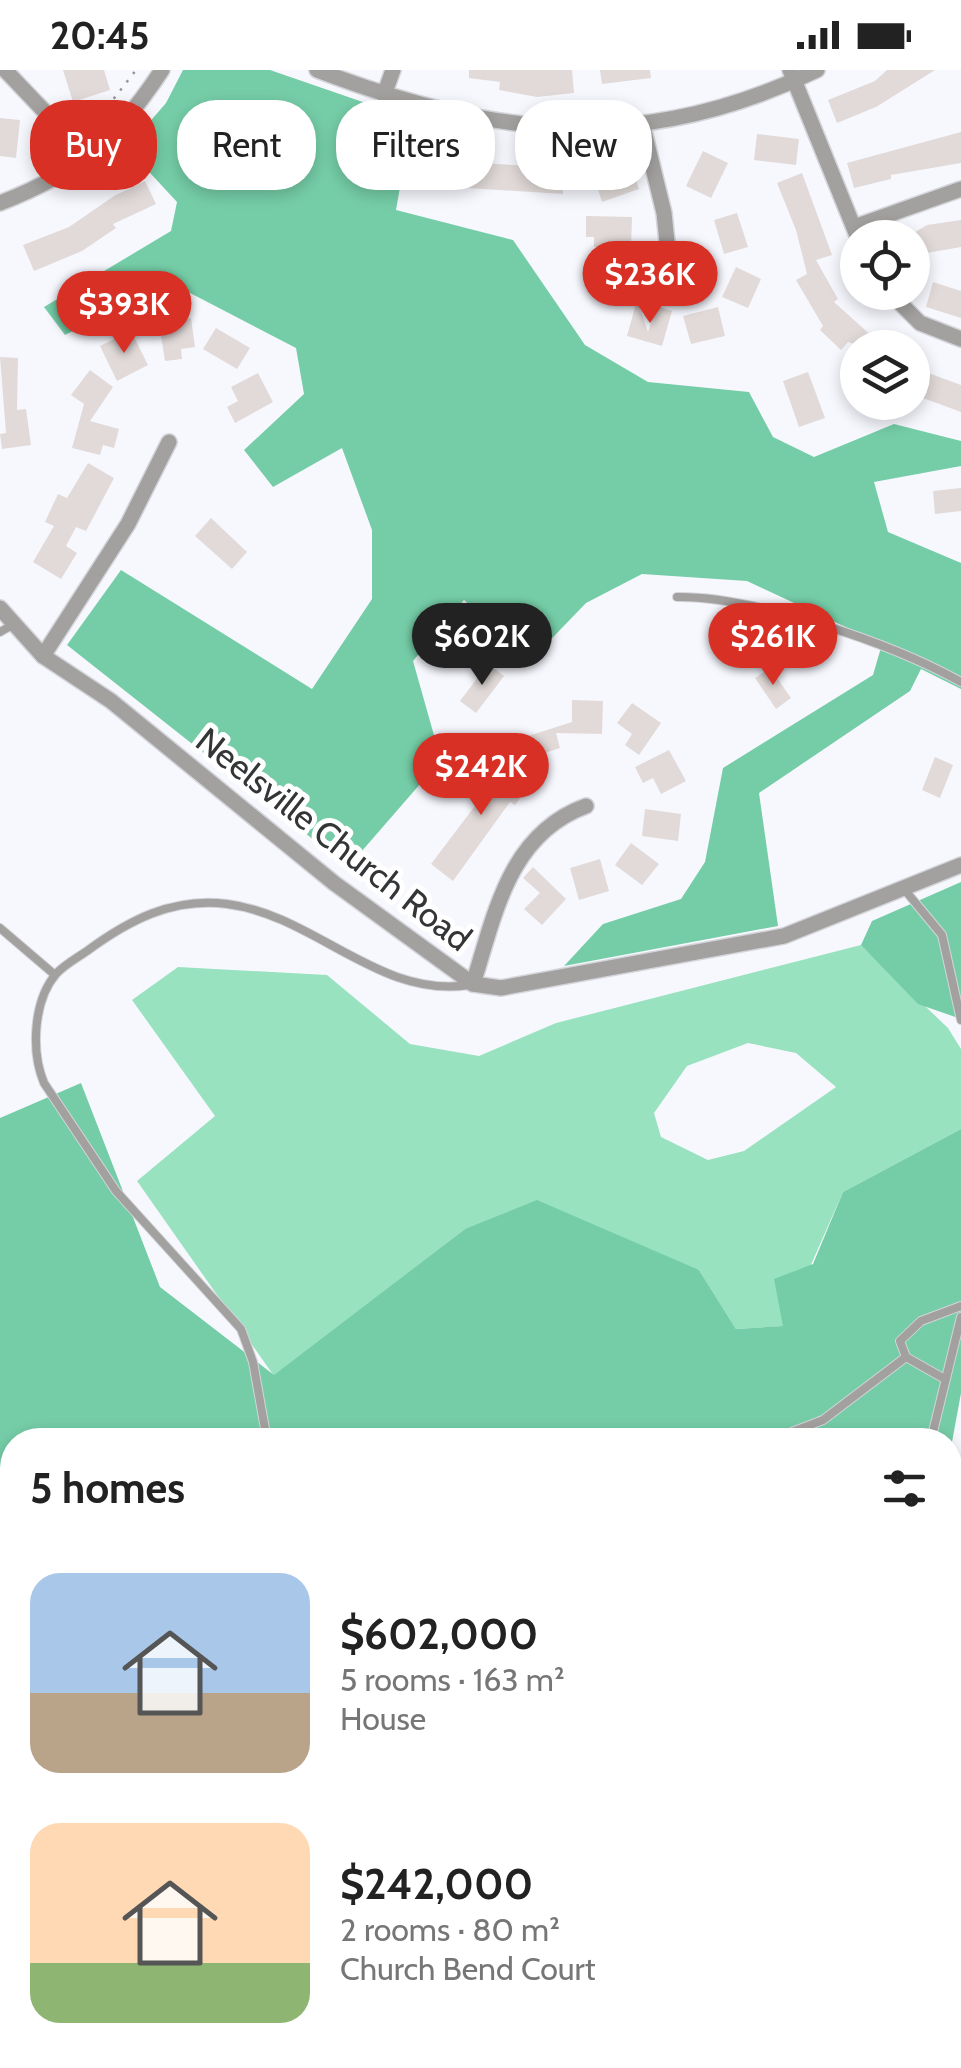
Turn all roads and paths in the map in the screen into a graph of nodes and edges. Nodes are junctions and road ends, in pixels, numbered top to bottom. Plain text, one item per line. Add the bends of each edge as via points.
1 (5, 70) edge
2 (136, 70) edge
3 (162, 70) edge
4 (317, 70) edge
5 (393, 70) edge
6 (817, 70) edge
7 (792, 76) edge
8 (384, 96) junction
9 (34, 100) edge
10 (113, 100) edge
11 (142, 100) edge
12 (652, 121) edge
13 (515, 126) edge
14 (652, 164) edge
15 (961, 189) edge
16 (30, 190) edge
17 (0, 203) edge
18 (851, 220) edge
19 (885, 220) edge
20 (669, 260) dead end
21 (907, 310) edge
22 (961, 340) edge
23 (169, 442) dead end
24 (677, 597) dead end
25 (0, 608) edge
26 (7, 628) edge
27 (43, 656) junction
28 (961, 682) edge
29 (586, 806) dead end
30 (961, 865) edge
31 (904, 889) junction
32 (0, 928) edge
33 (55, 975) junction
34 (473, 984) junction
35 (961, 1020) edge
36 (961, 1306) edge
37 (961, 1317) edge
38 (906, 1357) junction
39 (943, 1378) junction
40 (265, 1428) edge
41 (803, 1428) edge
42 (933, 1428) edge

1 - 9 street
2 - 10 path
3 - 11 street
4 - 8 street
5 - 8 street
6 - 7 street
7 - 12 street via 718,108
7 - 18 street
8 - 13 street
14 - 20 street
15 - 19 street
16 - 17 street
21 - 22 street via 920,323
23 - 27 street via 128,524
24 - 28 lane via 722,600 825,628
25 - 26 street, Neelsville Church Road
26 - 27 street, Neelsville Church Road
27 - 34 street, Neelsville Church Road via 111,701 342,889
29 - 34 street via 558,816 525,849 505,881
30 - 31 street, Neelsville Church Road
31 - 34 street, Neelsville Church Road via 784,936 501,988
31 - 35 lane via 942,934
32 - 33 lane
33 - 34 lane via 124,924 157,910 225,903 282,919 398,978 438,990
33 - 40 lane via 36,1031 44,1084 116,1192 241,1329
36 - 38 lane via 913,1326 900,1341
37 - 39 lane
38 - 39 lane
38 - 41 lane via 824,1420
39 - 42 lane

